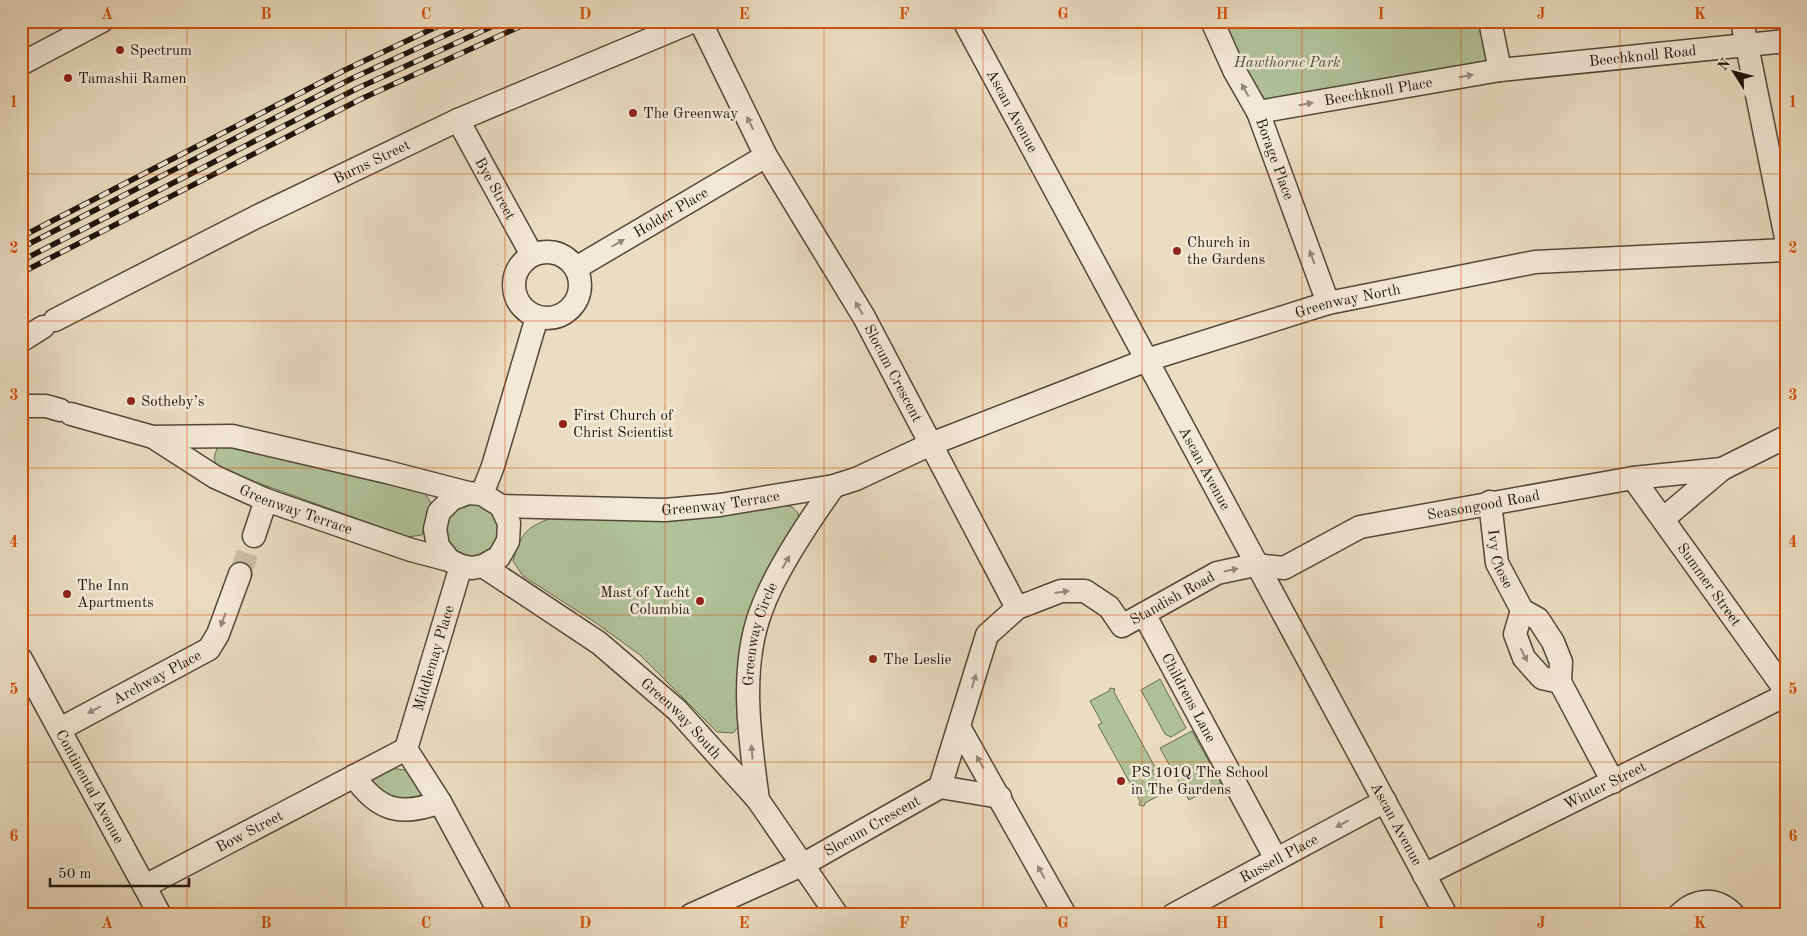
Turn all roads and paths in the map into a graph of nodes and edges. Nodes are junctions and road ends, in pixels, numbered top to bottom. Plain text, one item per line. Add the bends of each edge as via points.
1 (102, 21) edge
2 (694, 21) edge
3 (700, 21) edge
4 (964, 21) edge
5 (1212, 21) edge
6 (1490, 21) edge
7 (1742, 21) edge
8 (1786, 41) edge
9 (1748, 44) junction
10 (24, 56) edge
11 (1500, 70) junction
12 (1258, 112) junction
13 (458, 120) junction
14 (766, 156) junction
15 (1786, 238) edge
16 (1786, 250) edge
17 (532, 255) junction
18 (576, 268) junction
19 (1328, 303) junction
20 (537, 317) junction
21 (21, 341) edge
22 (1147, 360) junction
23 (21, 406) edge
24 (153, 437) junction
25 (1786, 437) edge
26 (931, 444) junction
27 (1722, 469) junction
28 (1633, 478) junction
29 (834, 486) junction
30 (475, 494) junction
31 (266, 500) junction
32 (1490, 502) junction
33 (501, 506) junction
34 (1663, 519) junction
35 (254, 536) tunnel mouth
36 (464, 564) junction
37 (1255, 565) junction
38 (240, 574) tunnel mouth
39 (1017, 608) junction
40 (1522, 610) junction
41 (1144, 614) junction
42 (21, 659) edge
43 (1560, 682) junction
44 (1786, 691) edge
45 (1786, 695) edge
46 (960, 727) junction
47 (60, 729) junction
48 (406, 749) junction
49 (354, 776) junction
50 (1613, 782) junction
51 (940, 787) junction
52 (1000, 797) junction
53 (758, 800) junction
54 (440, 802) junction
55 (1385, 802) junction
56 (1276, 859) junction
57 (804, 864) junction
58 (1424, 875) junction
59 (145, 886) junction
60 (1185, 912) edge
61 (160, 915) edge
62 (500, 915) edge
63 (691, 915) edge
64 (837, 915) edge
65 (1065, 915) edge
66 (1446, 915) edge
67 (1679, 915) edge
68 (1734, 915) edge

1 - 10 street
2 - 13 street, Burns Street
14 -> 3 street, Slocum Crescent
4 - 22 street, Ascan Avenue
12 -> 5 street, Borage Place
6 - 11 street
7 - 9 street
8 - 9 street, Beechknoll Road
9 - 11 street, Beechknoll Road
9 - 15 street
12 -> 11 street, Beechknoll Place
19 -> 12 street, Borage Place
13 - 17 street, Bye Street
13 - 21 street, Burns Street via 264,213 49,323
18 -> 14 street, Holder Place
26 -> 14 street, Slocum Crescent via 864,317
16 - 19 street, Greenway North via 1535,262
17 - 18 street via 556,253 568,258
17 - 20 street via 520,265 514,280 515,296 524,309
18 - 20 street via 580,294 574,306 550,318
19 - 22 street, Greenway North
20 - 30 street via 494,466
22 - 26 street, Greenway North
22 - 37 street, Ascan Avenue
23 - 24 street, Greenway Terrace via 46,406
24 - 30 street, Greenway Terrace via 232,436
24 - 31 street, Greenway Terrace via 215,477
25 - 27 street, Seasongood Road
26 - 29 street, Greenway Terrace
26 - 39 street, Slocum Crescent
27 - 28 street, Seasongood Road
27 - 34 street, Seasongood Road
28 - 32 street, Seasongood Road
28 - 34 street, Summer Street
29 - 33 street, Greenway Terrace via 720,505 665,510
53 -> 29 street, Greenway Circle via 749,693 755,630 771,588
30 - 33 street
30 - 36 street via 452,499 440,512 435,529 438,546
31 - 35 street
31 - 36 street, Greenway Terrace via 411,550
32 - 37 street, Seasongood Road via 1360,527 1284,568
32 - 40 street, Ivy Close via 1497,563
33 - 36 street via 509,523 508,541 499,557
34 - 44 street, Summer Street
36 - 48 street, Middlemay Place
36 - 53 street, Greenway South via 599,643 677,710
41 -> 37 street, Standish Road via 1217,573
37 - 55 street, Ascan Avenue
38 -> 47 street, Archway Place via 218,634 208,649
39 -> 41 street, Standish Road via 1061,590 1084,591 1109,607 1122,626
46 -> 39 street via 988,635
40 - 43 street, Ivy Close via 1538,619 1553,642 1561,662
40 -> 43 street via 1515,634 1524,658 1542,678
41 - 56 street, Childrens Lane
42 - 47 street, Continental Avenue
43 - 50 street, Ivy Close
45 - 50 street, Winter Street
46 - 51 street
52 -> 46 street
47 - 59 street, Continental Avenue
48 - 49 street, Bow Street
48 - 54 street
49 - 54 street via 366,793 382,805 395,809 420,810
49 - 59 street, Bow Street
50 - 58 street, Winter Street
51 - 52 street
51 - 57 street, Slocum Crescent
65 -> 52 street
53 - 57 street, Greenway South
54 - 62 street
55 -> 56 street, Russell Place
55 - 58 street, Ascan Avenue
56 - 60 street, Russell Place
57 - 63 street, Slocum Crescent
57 - 64 street, Greenway South
58 - 66 street, Ascan Avenue
59 - 61 street, Continental Avenue
67 - 68 street via 1686,907 1707,901 1718,903

